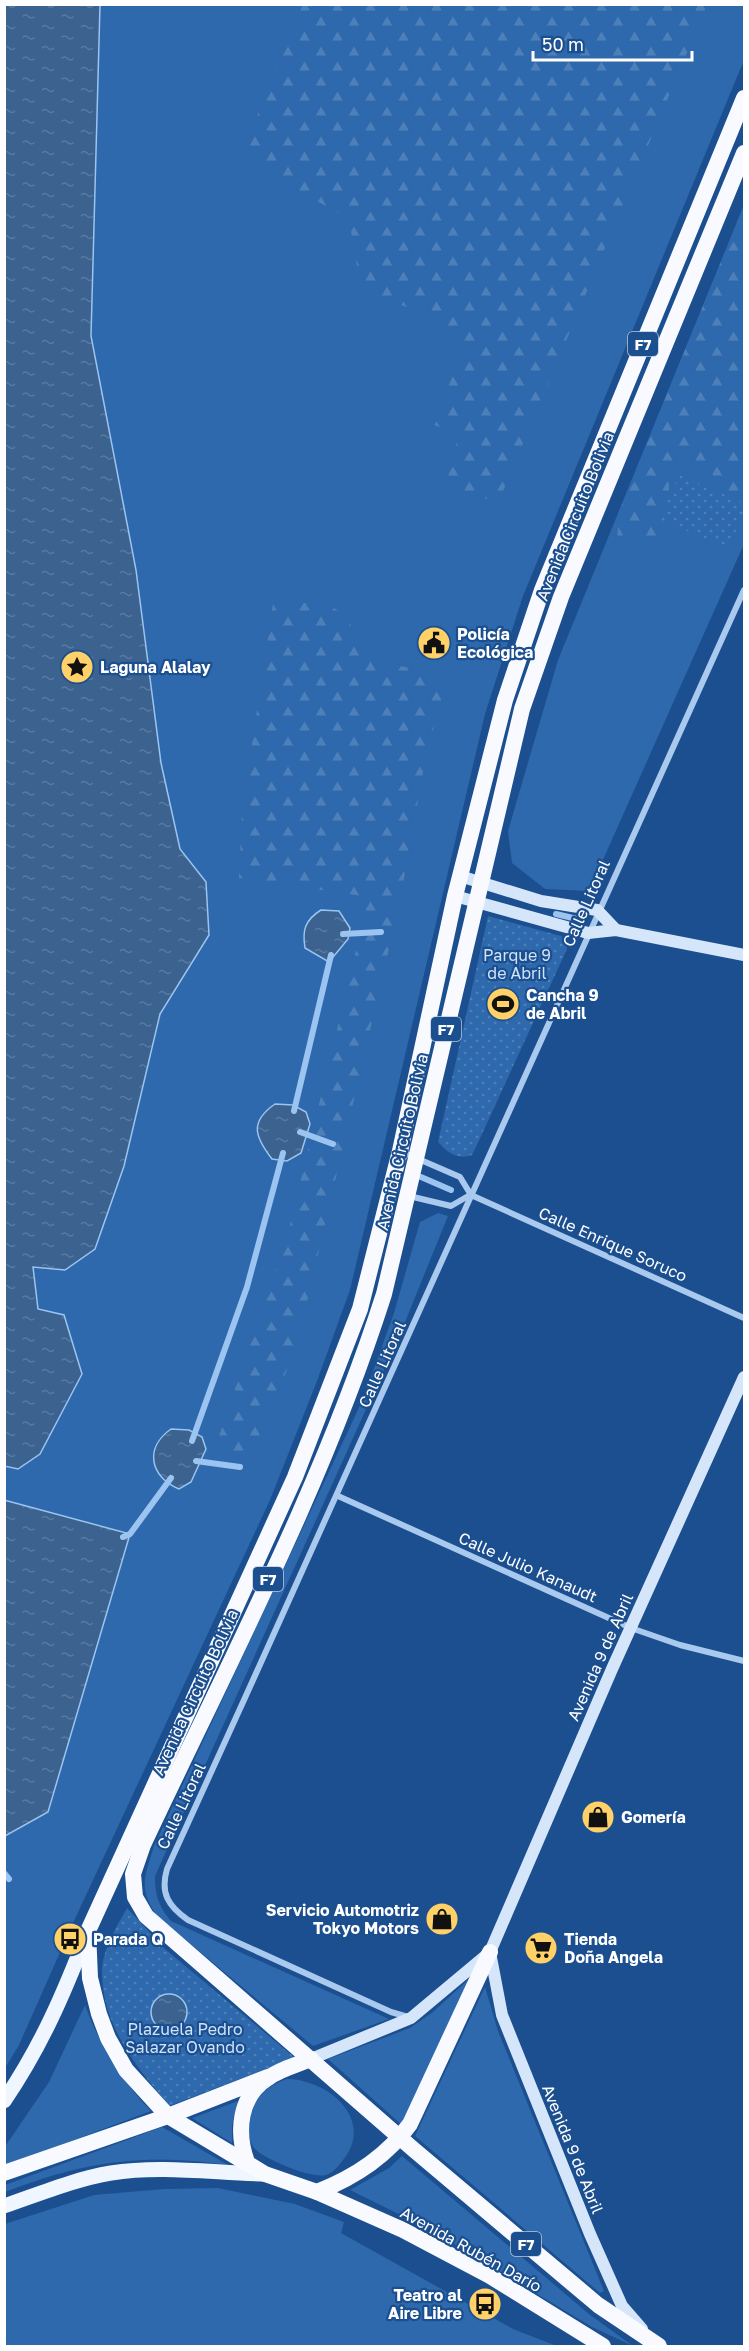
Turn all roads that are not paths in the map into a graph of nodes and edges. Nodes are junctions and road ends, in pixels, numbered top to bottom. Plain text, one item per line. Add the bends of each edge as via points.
1 (744, 98) edge
2 (744, 153) edge
3 (744, 590) edge
4 (460, 876) junction
5 (479, 881) junction
6 (455, 896) junction
7 (475, 901) junction
8 (597, 910) junction
9 (616, 930) junction
10 (588, 933) junction
11 (744, 955) edge
12 (400, 1151) junction
13 (417, 1157) junction
14 (390, 1192) junction
15 (408, 1195) junction
16 (471, 1195) junction
17 (744, 1318) edge
18 (744, 1377) edge
19 (338, 1496) junction
20 (631, 1628) junction
21 (744, 1661) edge
22 (88, 1931) junction
23 (490, 1952) junction
24 (411, 2018) junction
25 (311, 2059) junction
26 (268, 2077) junction
27 (4, 2101) edge
28 (168, 2116) junction
29 (400, 2138) junction
30 (247, 2162) junction
31 (4, 2173) edge
32 (265, 2174) junction
33 (317, 2192) junction
34 (4, 2206) edge
35 (658, 2345) edge
36 (603, 2346) edge

1 - 4 highway, Avenida Circuito Bolivia / F7 via 539,599 505,700
2 - 5 highway, Avenida Circuito Bolivia / F7 via 554,615 522,709
3 - 8 street, Calle Litoral
4 - 5 main road
4 - 6 highway, Avenida Circuito Bolivia / F7
5 - 7 highway, Avenida Circuito Bolivia / F7
5 - 8 main road via 541,901
6 - 7 main road
6 - 12 highway, Avenida Circuito Bolivia / F7
7 - 10 main road
7 - 13 highway, Avenida Circuito Bolivia / F7
8 - 9 main road
8 - 10 street, Calle Litoral
9 - 10 main road
9 - 11 main road
10 - 16 street, Calle Litoral
12 - 13 street, Calle Enrique Soruco
12 - 14 highway, Avenida Circuito Bolivia / F7
13 - 15 highway, Avenida Circuito Bolivia / F7
13 - 16 street, Calle Enrique Soruco via 459,1177
14 - 15 street
14 - 22 highway, Avenida Circuito Bolivia / F7 via 360,1310 311,1439
15 - 16 street via 451,1206
15 - 25 highway, Avenida Circuito Bolivia / F7 via 384,1294 358,1377 133,1874 135,1897 146,1916
16 - 17 street, Calle Enrique Soruco
16 - 19 street, Calle Litoral
18 - 20 main road, Avenida 9 de Abril
19 - 20 street, Calle Julio Kanaudt
19 - 24 street, Calle Litoral via 167,1869 164,1889 173,1909 188,1920
20 - 21 street, Calle Julio Kanaudt
20 - 23 main road, Avenida 9 de Abril
22 - 27 main road, Avenida Circuito Bolivia via 56,2014
22 - 28 highway, Avenida Circuito Bolivia via 90,1978 108,2038 126,2070
23 - 24 main road, Avenida 9 de Abril
23 - 29 highway
23 - 35 main road, Avenida 9 de Abril / F7 via 501,2015 590,2234 622,2306
24 - 25 main road, Avenida 9 de Abril
25 - 26 highway
25 - 29 highway, F7
26 - 28 highway
26 - 30 highway via 252,2091 244,2109 240,2127
28 - 30 highway, Avenida Circuito Bolivia
28 - 31 highway
29 - 33 highway via 342,2182
29 - 35 highway, Avenida Rubén Darío / F7 via 604,2310
30 - 32 highway
32 - 33 highway
32 - 34 main road via 163,2169 111,2173
33 - 36 highway, Avenida Rubén Darío via 404,2230 490,2276

